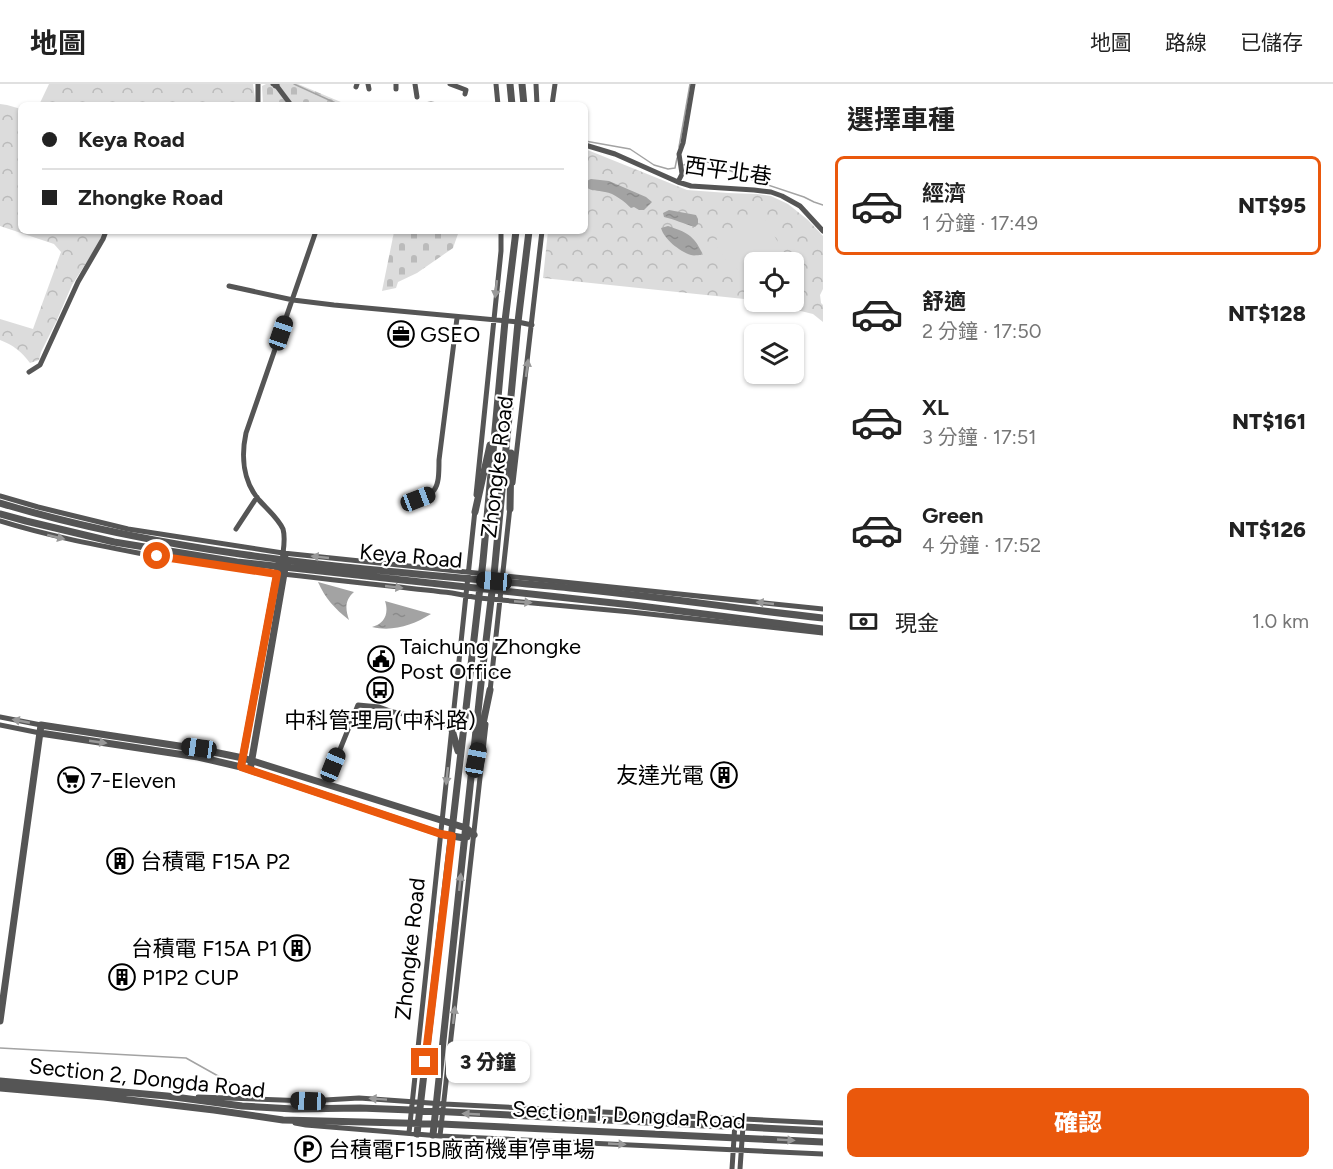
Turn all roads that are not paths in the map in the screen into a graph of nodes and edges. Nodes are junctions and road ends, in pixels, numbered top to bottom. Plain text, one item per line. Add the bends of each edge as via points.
1 (258, 84) edge
2 (275, 84) edge
3 (415, 84) edge
4 (450, 84) edge
5 (496, 84) edge
6 (510, 84) edge
7 (522, 84) edge
8 (536, 84) edge
9 (555, 84) edge
10 (693, 84) edge
11 (465, 94) dead end
12 (417, 97) dead end
13 (258, 102) edge
14 (289, 102) edge
15 (498, 102) edge
16 (512, 102) edge
17 (524, 102) edge
18 (537, 102) edge
19 (552, 102) edge
20 (588, 146) edge
21 (678, 182) junction
22 (823, 231) edge
23 (104, 234) edge
24 (315, 234) edge
25 (501, 234) edge
26 (516, 234) edge
27 (529, 234) edge
28 (542, 234) edge
29 (229, 286) dead end
30 (292, 300) junction
31 (457, 318) junction
32 (493, 320) junction
33 (504, 321) junction
34 (518, 322) junction
35 (532, 325) junction
36 (28, 372) dead end
37 (511, 405) junction
38 (496, 419) junction
39 (0, 496) edge
40 (257, 497) junction
41 (406, 502) dead end
42 (0, 503) edge
43 (510, 510) junction
44 (475, 512) junction
45 (0, 514) edge
46 (0, 521) edge
47 (236, 529) dead end
48 (282, 565) junction
49 (467, 579) junction
50 (502, 579) junction
51 (481, 581) junction
52 (493, 582) junction
53 (501, 591) junction
54 (465, 596) junction
55 (479, 598) junction
56 (492, 599) junction
57 (500, 600) junction
58 (823, 609) edge
59 (823, 618) edge
60 (823, 631) edge
61 (490, 690) junction
62 (0, 717) edge
63 (0, 725) edge
64 (41, 729) junction
65 (452, 730) junction
66 (460, 756) junction
67 (243, 758) junction
68 (252, 761) junction
69 (241, 767) junction
70 (250, 770) junction
71 (326, 784) junction
72 (471, 784) junction
73 (442, 821) junction
74 (453, 824) junction
75 (466, 828) junction
76 (441, 834) junction
77 (474, 835) junction
78 (452, 836) junction
79 (464, 838) junction
80 (0, 1021) edge
81 (0, 1081) edge
82 (0, 1088) edge
83 (167, 1096) junction
84 (412, 1102) junction
85 (420, 1102) junction
86 (440, 1103) junction
87 (411, 1110) junction
88 (420, 1111) junction
89 (439, 1112) junction
90 (283, 1120) junction
91 (739, 1122) junction
92 (823, 1123) edge
93 (414, 1124) junction
94 (437, 1124) junction
95 (823, 1131) edge
96 (413, 1134) junction
97 (437, 1135) junction
98 (738, 1138) junction
99 (823, 1142) edge
100 (732, 1150) junction
101 (741, 1151) junction
102 (823, 1154) edge
103 (732, 1169) edge
104 (740, 1169) edge

1 - 13 street
2 - 14 street
3 - 12 street
4 - 11 street via 466,90
5 - 15 street
6 - 16 street
7 - 17 street
8 - 18 street
9 - 19 street
10 - 21 street via 679,154
20 - 21 street, 西平北巷
21 - 22 street, 西平北巷 via 771,192 800,206
23 - 36 street via 39,365
24 - 30 street
25 -> 32 street, Zhongke Road
26 - 33 street, Zhongke Road
27 - 34 street, Zhongke Road
28 - 35 street, Zhongke Road
29 - 30 street
30 - 31 street
30 - 40 street via 243,447 247,476
31 - 32 street
31 - 41 street via 437,487 431,494
32 - 33 street
32 - 44 street, Zhongke Road
33 - 34 street
33 - 38 street, Zhongke Road
34 - 35 street
34 - 37 street, Zhongke Road
43 -> 35 street, Zhongke Road
37 - 43 street
37 - 52 street, Zhongke Road
38 - 44 street
38 - 51 street, Zhongke Road
39 - 48 street, Keya Road
40 - 47 street
40 - 48 street via 283,529
42 - 48 street, Keya Road via 115,533 242,554
43 - 50 street, Zhongke Road
44 - 49 street, Zhongke Road
45 - 48 street, Keya Road via 114,542 237,562
46 -> 48 street, Keya Road via 75,541 199,563
48 - 49 street, Keya Road
49 -> 48 street, Keya Road
48 -> 54 street, Keya Road
48 - 67 street
48 - 68 street
49 - 51 street, Keya Road
49 - 54 street, Zhongke Road
50 - 52 street, Keya Road
50 - 53 street, Zhongke Road
58 -> 50 street, Keya Road
50 - 59 street, Keya Road
51 - 52 street, Keya Road
51 - 55 street, Zhongke Road
52 - 53 street, Keya Road
52 - 56 street, Zhongke Road
53 - 57 street, Zhongke Road
53 - 60 street, Keya Road
54 - 55 street, Keya Road
54 - 65 street, Zhongke Road
55 - 56 street, Keya Road
55 - 66 street, Zhongke Road
56 - 57 street, Keya Road
56 - 72 street, Zhongke Road
57 -> 60 street, Keya Road
57 - 61 street, Zhongke Road
61 - 72 street
61 - 77 street, Zhongke Road
64 -> 62 street
63 - 64 street
64 - 67 street via 199,748
64 -> 69 street
64 - 80 street
65 - 66 street
65 - 71 street via 442,721 358,705
65 -> 73 street, Zhongke Road
66 - 74 street, Zhongke Road
67 - 68 street
67 - 69 street
68 - 70 street
68 - 71 street
69 - 70 street
70 - 76 street
71 - 73 street
72 - 75 street, Zhongke Road
73 - 74 street
73 - 76 street, Zhongke Road
74 - 75 street
74 - 78 street, Zhongke Road
75 - 77 street
75 - 79 street, Zhongke Road
76 - 78 street
76 - 84 street, Zhongke Road
77 - 79 street
86 -> 77 street, Zhongke Road
78 - 79 street
78 - 85 street, Zhongke Road
86 -> 79 street, Zhongke Road
81 - 83 street, Section 2, Dongda Road
82 - 90 street, Section 2, Dongda Road
84 -> 83 street
83 - 87 street, Section 2, Dongda Road via 293,1109
84 - 85 street
84 - 87 street, Zhongke Road
85 - 86 street
85 - 88 street, Zhongke Road
86 - 89 street, Zhongke Road
86 - 91 street
87 - 88 street, Section 2, Dongda Road
87 - 93 street, Zhongke Road
88 - 89 street, Section 2, Dongda Road
88 - 93 street, Zhongke Road
91 -> 89 street, Section 1, Dongda Road
89 - 94 street, Zhongke Road
90 - 93 street, Section 2, Dongda Road
90 - 96 street
91 - 92 street
91 - 95 street, Section 1, Dongda Road
91 - 98 street
93 - 94 street, Section 2, Dongda Road
93 - 96 street, Zhongke Road
94 - 97 street, Zhongke Road
94 - 98 street, Section 1, Dongda Road
96 - 97 street
97 -> 100 street
98 -> 99 street, Section 1, Dongda Road
98 - 100 street
98 - 101 street
100 - 101 street
100 - 103 street
101 - 102 street
101 - 104 street

